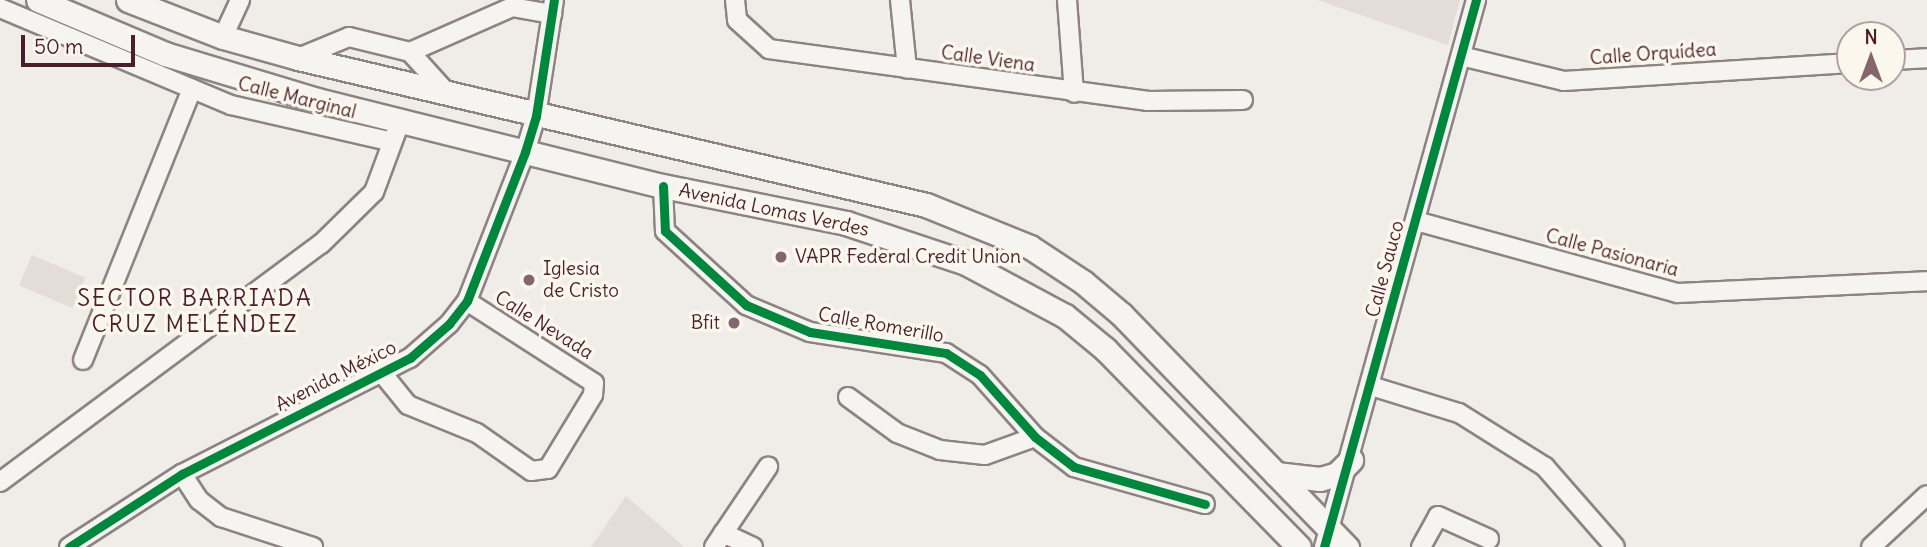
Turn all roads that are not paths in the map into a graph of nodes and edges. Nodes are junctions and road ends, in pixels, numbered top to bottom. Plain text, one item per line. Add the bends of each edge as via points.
1 (38, 0) edge
2 (128, 0) edge
3 (240, 0) edge
4 (735, 0) edge
5 (900, 0) edge
6 (1067, 0) edge
7 (1476, 0) edge
8 (553, 7) edge
9 (0, 8) edge
10 (223, 37) junction
11 (410, 52) junction
12 (1461, 56) junction
13 (298, 58) junction
14 (1927, 58) edge
15 (1906, 59) edge
16 (1836, 64) edge
17 (907, 69) junction
18 (192, 89) junction
19 (1074, 93) junction
20 (449, 95) junction
21 (1243, 100) dead end
22 (536, 116) junction
23 (396, 132) junction
24 (525, 152) junction
25 (663, 186) junction
26 (1416, 222) junction
27 (1927, 281) edge
28 (467, 301) junction
29 (83, 360) dead end
30 (382, 373) junction
31 (1371, 386) junction
32 (848, 397) dead end
33 (1035, 437) junction
34 (1351, 460) junction
35 (768, 467) dead end
36 (182, 474) junction
37 (1276, 474) junction
38 (0, 482) edge
39 (1927, 495) edge
40 (1205, 504) dead end
41 (1327, 538) edge
42 (1489, 539) dead end
43 (719, 540) edge
44 (1291, 542) edge
45 (69, 547) edge
46 (313, 547) edge
47 (752, 547) edge
48 (1347, 547) edge
49 (1422, 547) edge
50 (1615, 547) edge
51 (1871, 547) edge

1 - 23 main road, Avenida Lomas Verdes via 165,54
2 - 10 main road, Avenida Lomas Verdes
3 - 10 street
4 - 17 street, Calle Viena via 739,21 769,50
5 - 17 street
6 - 19 street
7 - 12 street, Calle Sauco
8 - 11 street via 512,7
8 - 22 street, Avenida México
9 - 18 street, Calle Marginal
10 - 13 main road, Avenida Lomas Verdes
11 - 13 street via 349,37
11 - 20 street
12 - 16 street, Calle Orquídea via 1564,81
12 - 26 street, Calle Sauco
13 - 20 main road, Avenida Lomas Verdes
14 - 15 street
17 - 19 street, Calle Viena
18 - 23 street, Calle Marginal via 275,117
18 - 29 street
19 - 21 street, Calle Viena via 1147,102
20 - 22 main road, Avenida Lomas Verdes
22 - 24 street, Avenida México
22 - 37 main road, Avenida Lomas Verdes via 926,205 1030,247 1121,314
23 - 24 main road, Avenida Lomas Verdes
23 - 38 street via 374,192 321,244
24 - 25 main road, Avenida Lomas Verdes
24 - 28 street, Avenida México
25 - 33 street, Calle Romerillo via 665,231 746,305 810,332 946,353 980,375
25 - 44 main road, Avenida Lomas Verdes via 846,223 966,263 1017,288 1065,316 1105,349
26 - 27 street, Calle Pasionaria via 1677,293
26 - 31 street, Calle Sauco
28 - 30 street, Avenida México via 424,348
28 - 30 street, Calle Nevada via 594,383 593,395 548,469 531,471 477,433 408,405
30 - 36 street, Avenida México
31 - 34 street, Calle Sauco
31 - 50 street via 1459,413 1545,467
32 - 33 street via 897,433 940,450 985,455
33 - 40 street, Calle Romerillo via 1074,467
34 - 37 main road via 1337,474 1320,479
34 - 41 street, Calle Sauco
35 - 43 street
36 - 45 street, Avenida México
36 - 46 street via 199,500 220,517
37 - 41 main road, Avenida Lomas Verdes
39 - 51 street
41 - 48 main road, Avenida Lomas Verdes
42 - 49 street via 1438,516
43 - 47 street

